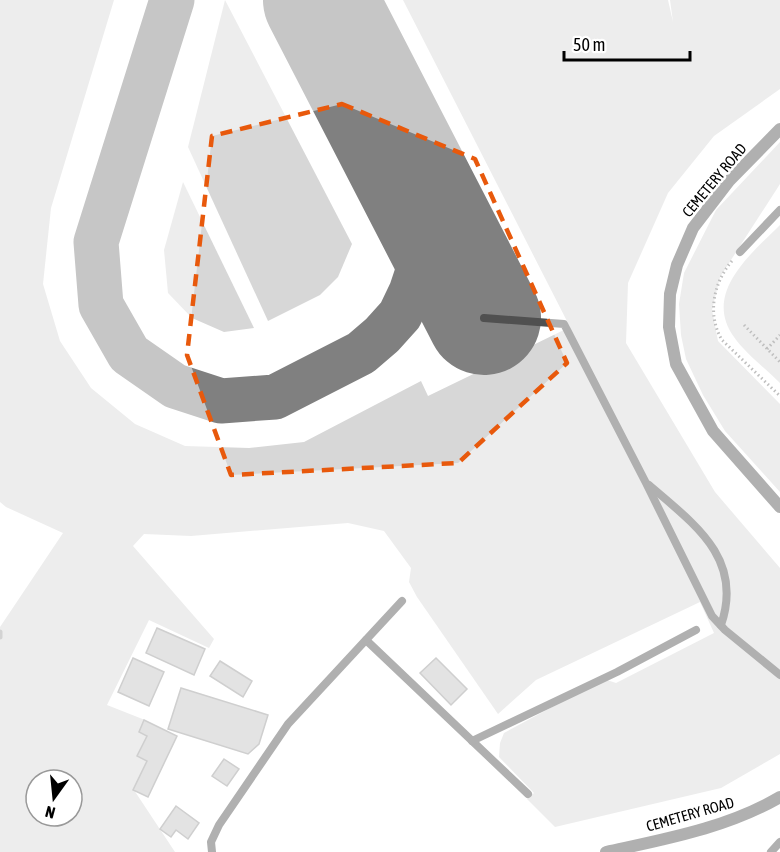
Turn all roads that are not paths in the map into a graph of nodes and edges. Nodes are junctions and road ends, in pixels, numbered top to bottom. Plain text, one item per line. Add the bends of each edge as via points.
1 (780, 129) edge
2 (780, 210) edge
3 (740, 252) road end
4 (484, 318) dead end
5 (646, 483) junction
6 (780, 507) edge
7 (402, 601) dead end
8 (721, 625) junction
9 (696, 630) dead end
10 (366, 640) junction
11 (780, 675) edge
12 (472, 741) junction
13 (528, 794) dead end
14 (780, 797) edge
15 (780, 842) edge
16 (212, 852) edge
17 (606, 852) edge
18 (771, 852) edge

1 - 6 street, CEMETERY ROAD via 729,181 693,228 677,265 670,294 669,327 676,364 713,432
2 - 3 lane
4 - 5 lane via 564,324
5 - 8 lane via 712,616
5 - 8 lane via 682,513 713,548 722,566 727,592
7 - 10 lane
8 - 11 lane
9 - 12 lane
10 - 12 lane
10 - 16 lane via 288,724 219,825 211,842
12 - 13 lane
14 - 17 street, CEMETERY ROAD via 727,821
15 - 18 lane

